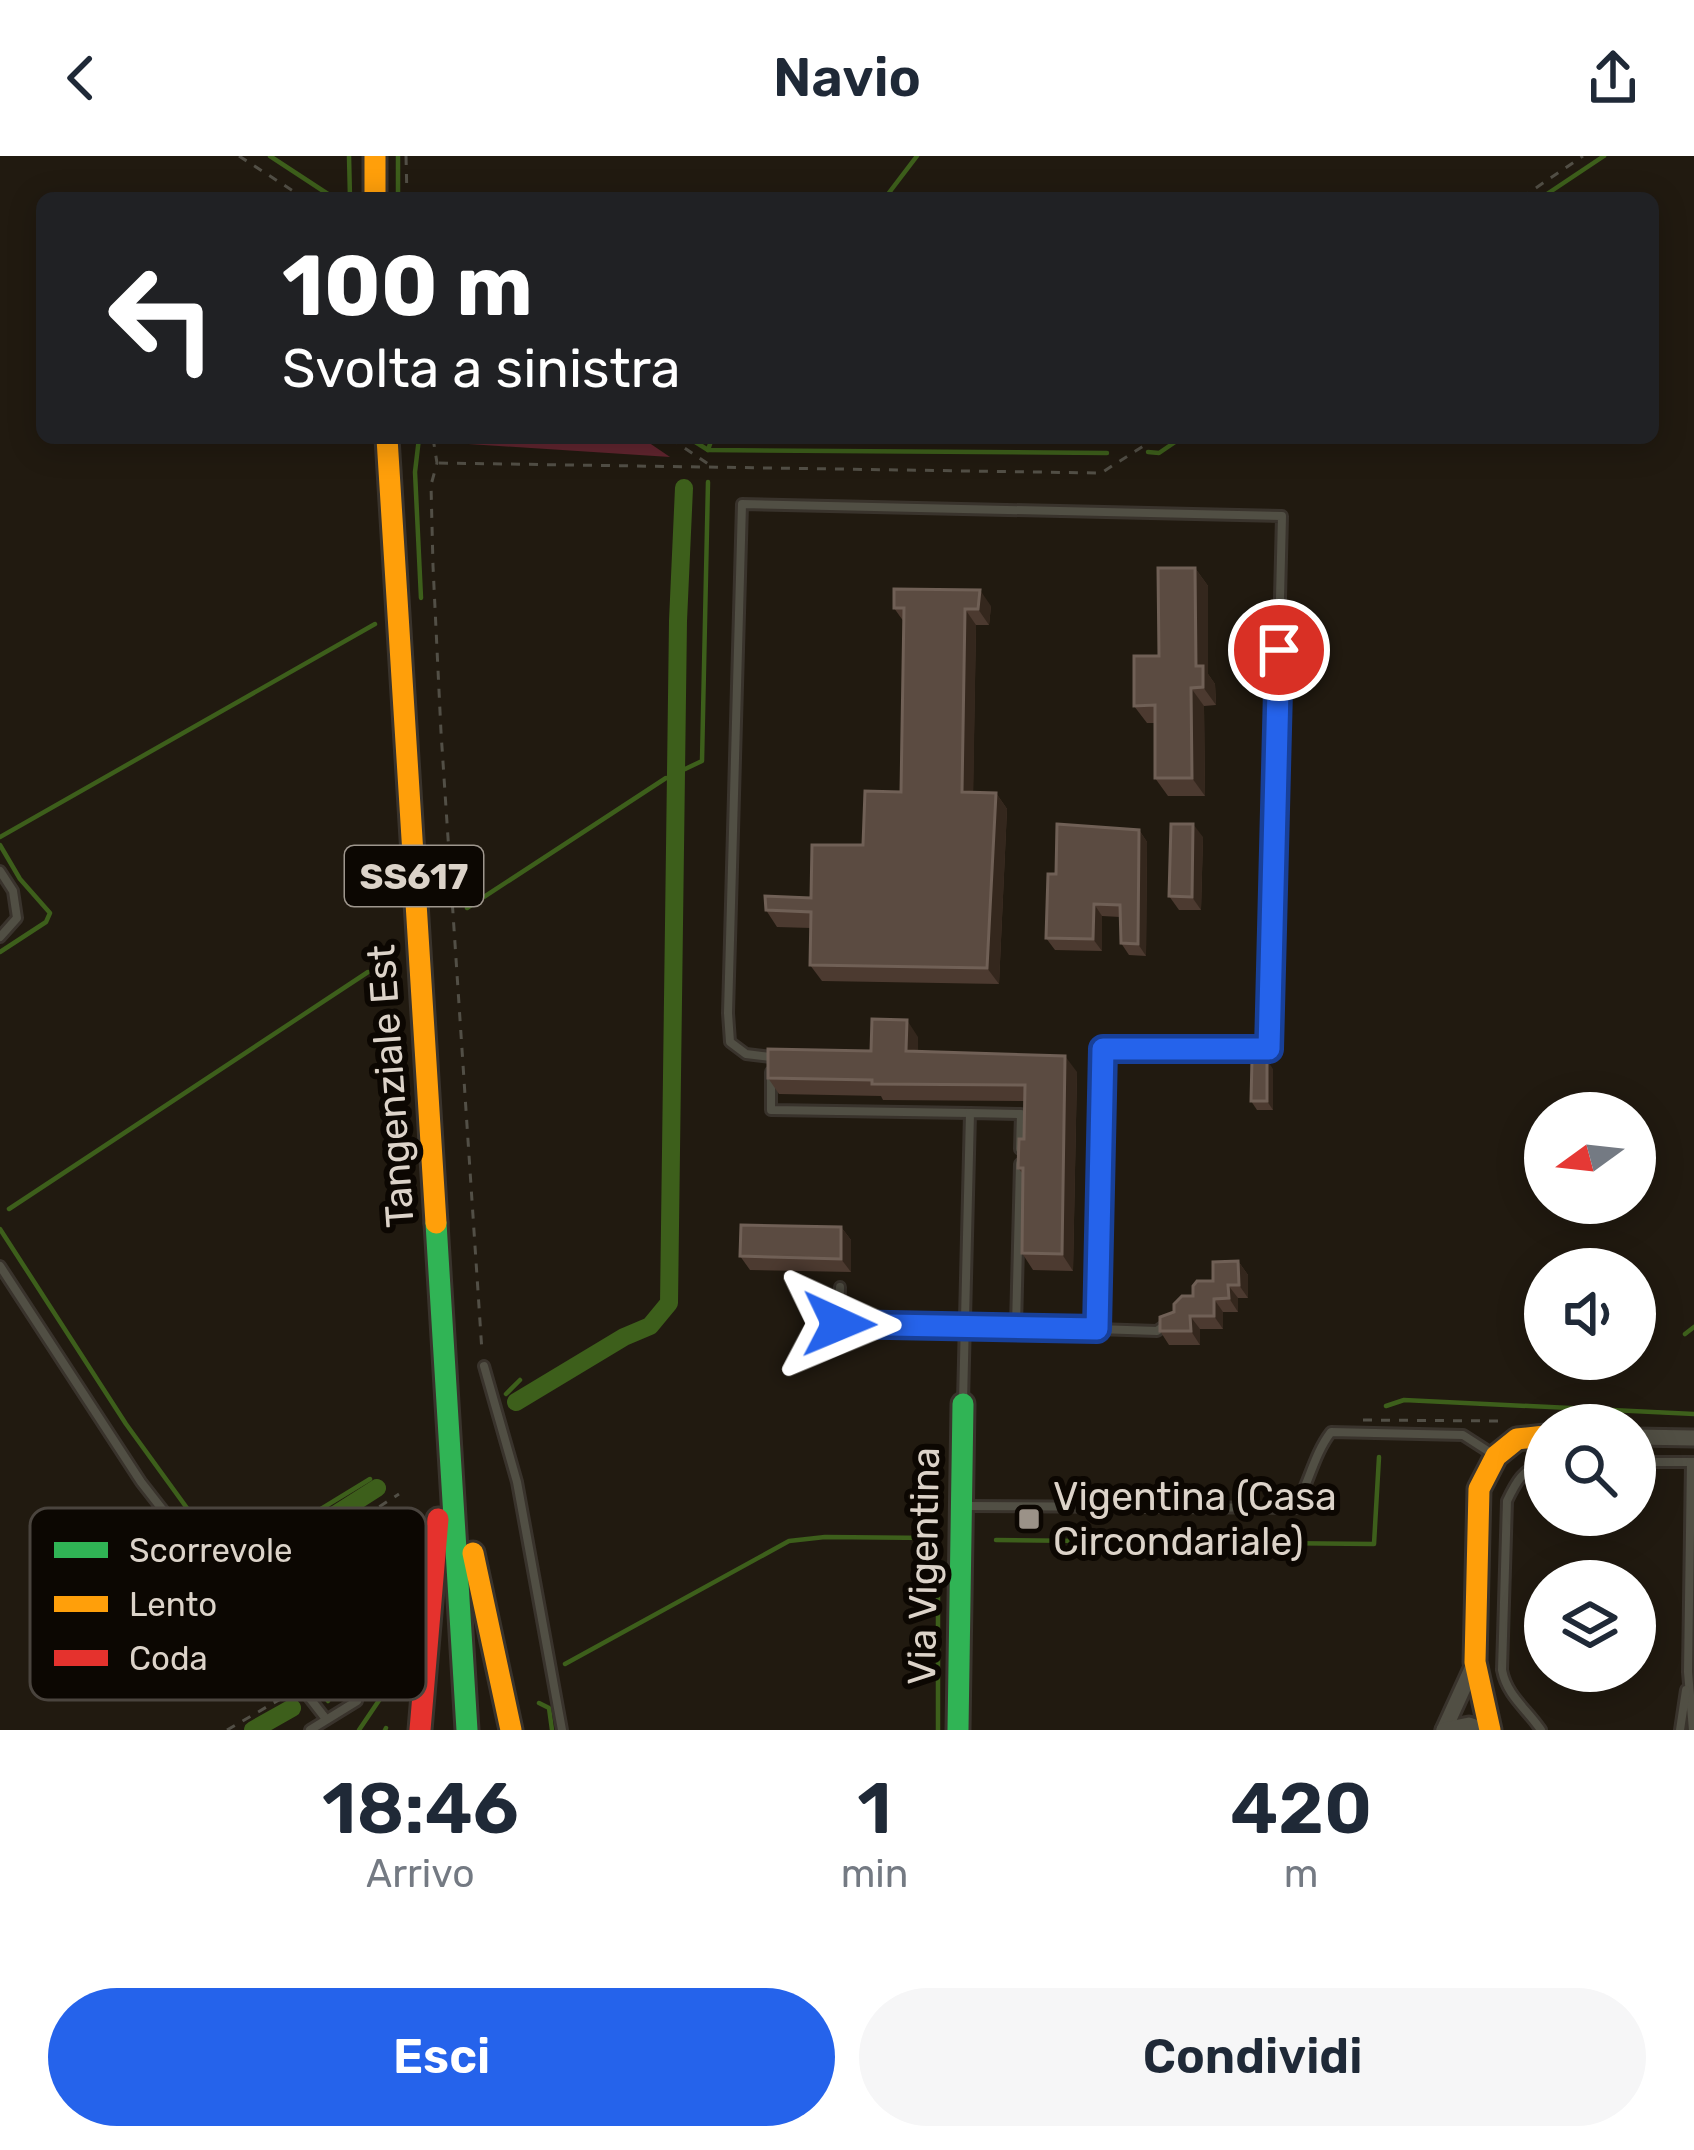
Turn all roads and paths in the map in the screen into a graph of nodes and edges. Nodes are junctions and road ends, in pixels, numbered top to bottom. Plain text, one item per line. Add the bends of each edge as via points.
1 (239, 156) edge
2 (375, 156) edge
3 (406, 156) edge
4 (1583, 156) edge
5 (295, 192) edge
6 (375, 192) edge
7 (407, 192) edge
8 (1530, 192) edge
9 (387, 444) edge
10 (435, 444) edge
11 (679, 444) edge
12 (1147, 444) edge
13 (437, 463) junction
14 (716, 469) junction
15 (0, 871) edge
16 (0, 937) edge
17 (970, 1113) junction
18 (0, 1266) edge
19 (840, 1287) dead end
20 (441, 1315) junction
21 (1174, 1316) edge
22 (965, 1326) junction
23 (1016, 1327) junction
24 (1097, 1329) junction
25 (484, 1366) joint
26 (963, 1404) joint
27 (1656, 1437) edge
28 (1524, 1438) edge
29 (1694, 1438) edge
30 (1496, 1456) junction
31 (1656, 1462) edge
32 (1692, 1462) edge
33 (1524, 1474) edge
34 (399, 1494) dead end
35 (960, 1506) junction
36 (162, 1508) edge
37 (377, 1508) edge
38 (426, 1658) edge
39 (1475, 1662) junction
40 (1688, 1672) junction
41 (279, 1700) edge
42 (311, 1700) edge
43 (422, 1700) edge
44 (357, 1701) dead end
45 (326, 1719) junction
46 (227, 1730) edge
47 (310, 1730) edge
48 (420, 1730) edge
49 (467, 1730) edge
50 (511, 1730) edge
51 (562, 1730) edge
52 (958, 1730) edge
53 (1444, 1730) edge
54 (1487, 1730) edge
55 (1540, 1730) edge
56 (1680, 1730) edge
57 (1693, 1730) edge

1 - 5 path
2 - 6 main road
3 - 7 path
4 - 8 path
9 - 20 main road, Tangenziale Est / SS617
10 - 13 path
11 - 14 path
12 - 14 path via 1102,473
13 - 14 path
13 - 25 path via 431,485 442,732
15 - 16 lane via 17,918
17 - 22 lane
17 - 23 lane via 1021,1114
17 - 24 lane via 770,1110 771,1054 746,1054 730,1042 742,504 1282,516 1269,1049 1103,1049
18 - 36 lane
19 - 22 lane via 839,1324
20 - 38 main road, SS617
20 - 49 main road, Tangenziale Est / SS617
20 - 50 main road, SS617 via 478,1588
21 - 24 lane via 1157,1331
22 - 23 lane
22 - 26 lane
23 - 24 lane
25 - 51 lane via 517,1482
26 - 35 main road, Via Vigentina
27 - 29 street
28 - 30 main road
30 - 35 lane via 1463,1436 1331,1432 1295,1508
30 - 39 main road via 1479,1489
31 - 32 lane
32 - 40 lane
33 - 55 lane via 1507,1502 1502,1670
34 - 37 path
35 - 52 main road, Via Vigentina
39 - 53 street
39 - 54 main road
40 - 56 lane
40 - 57 lane
41 - 46 path
42 - 45 lane
43 - 48 main road, SS617
44 - 45 lane
45 - 47 lane
53 - 54 street

